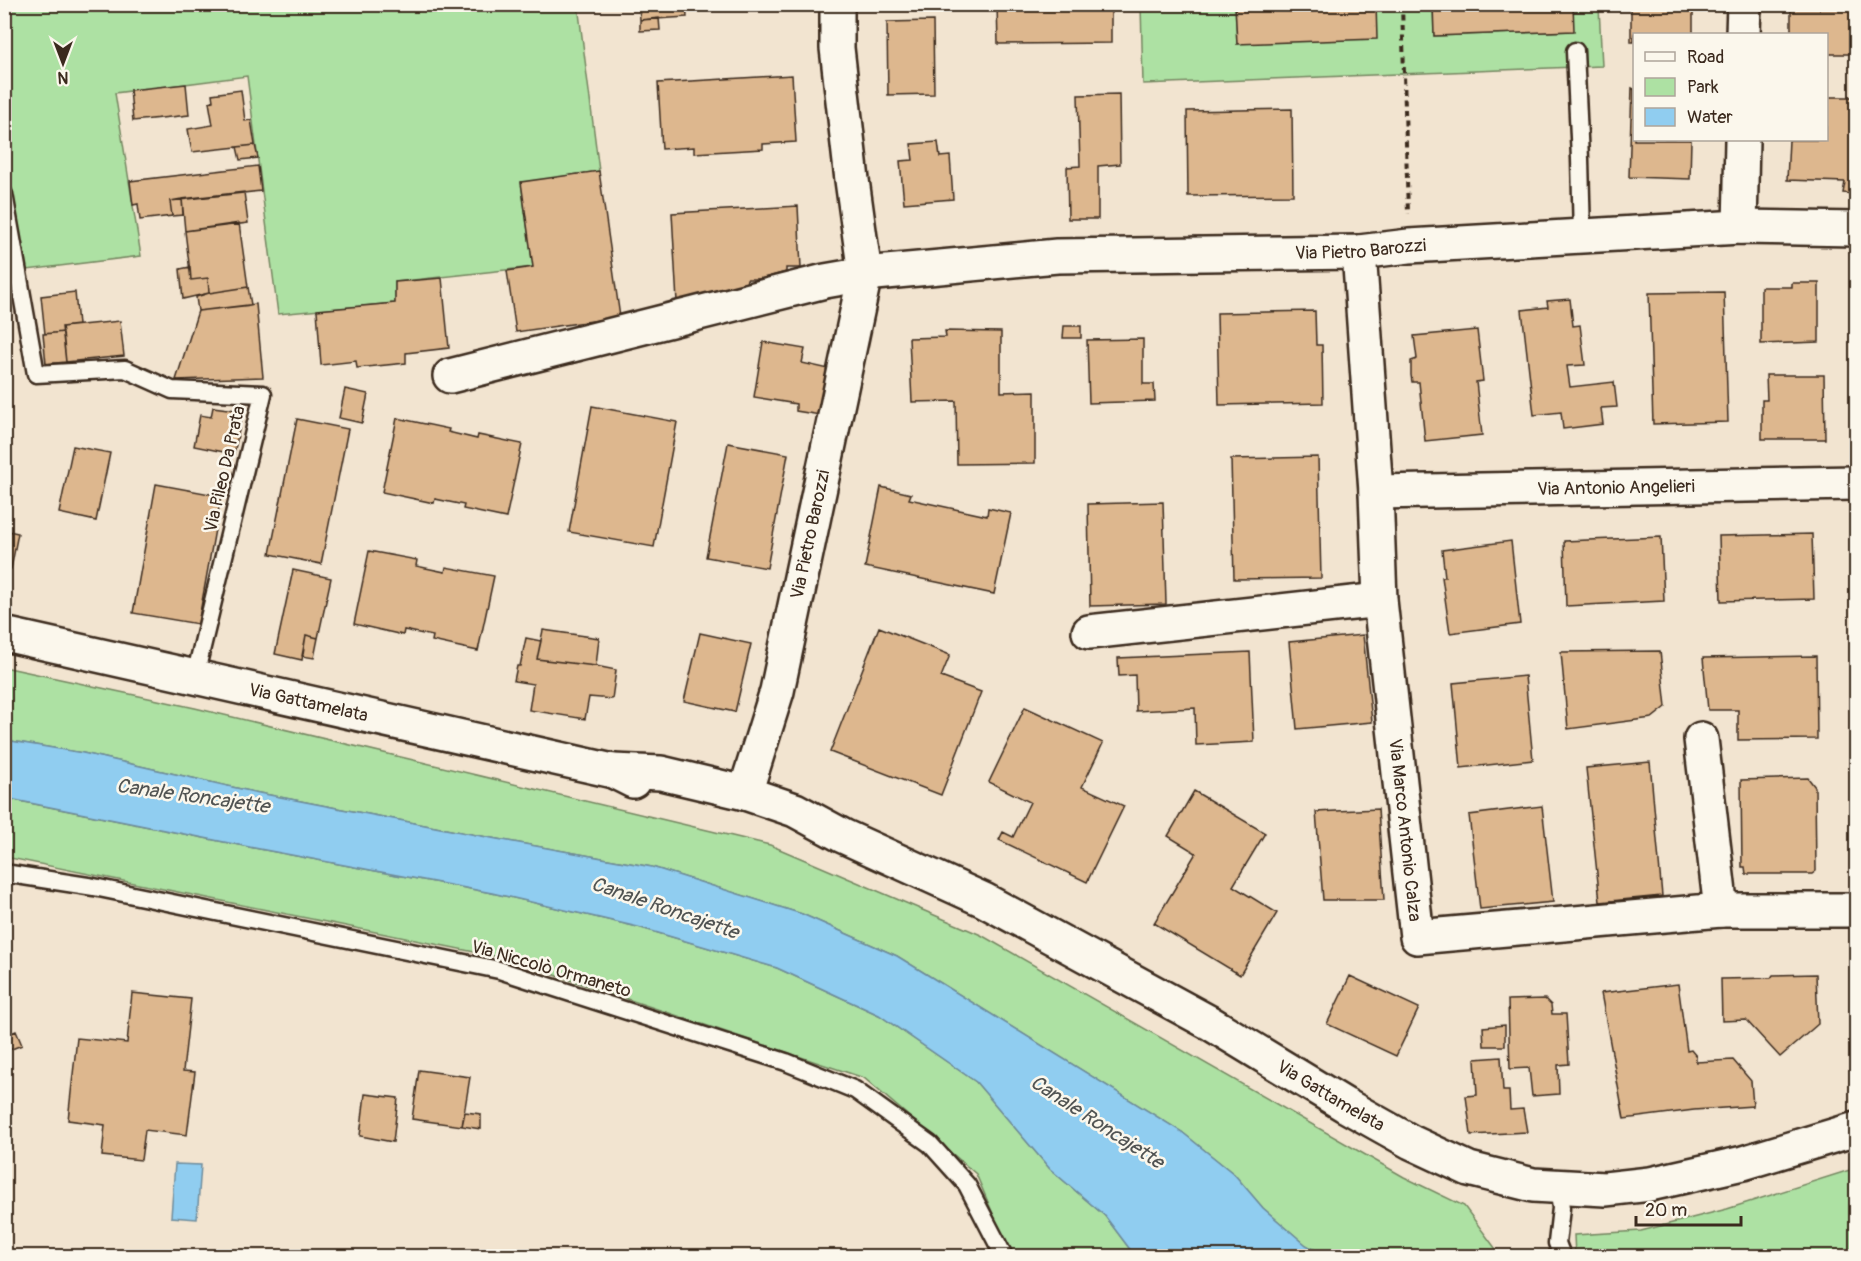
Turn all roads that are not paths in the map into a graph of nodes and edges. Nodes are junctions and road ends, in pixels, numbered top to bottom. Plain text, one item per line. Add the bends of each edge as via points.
1 (837, 4) edge
2 (1744, 4) edge
3 (1743, 33) edge
4 (1575, 51) dead end
5 (1742, 141) edge
6 (4, 194) edge
7 (1740, 227) junction
8 (1582, 236) junction
9 (1856, 238) edge
10 (1359, 252) junction
11 (865, 274) junction
12 (450, 376) dead end
13 (1857, 483) edge
14 (1376, 492) junction
15 (1380, 600) junction
16 (1089, 632) dead end
17 (4, 634) edge
18 (195, 676) junction
19 (1701, 739) dead end
20 (613, 771) junction
21 (745, 793) junction
22 (843, 836) junction
23 (4, 873) edge
24 (1721, 910) junction
25 (1857, 910) edge
26 (1857, 1130) edge
27 (1558, 1187) junction
28 (1004, 1257) edge
29 (1562, 1257) edge

1 - 11 street, Via Pietro Barozzi via 837,48
2 - 3 street
4 - 8 lane
5 - 7 street
6 - 18 lane, Via Pileo Da Prata via 36,374 125,369 172,390 263,394
7 - 8 street, Via Pietro Barozzi
7 - 9 street, Via Pietro Barozzi
8 - 10 street, Via Pietro Barozzi
10 - 11 street, Via Pietro Barozzi via 1057,256
10 - 14 street, Via Marco Antonio Calza
11 - 12 street, Via Pietro Barozzi
11 - 21 street, Via Pietro Barozzi via 777,692
13 - 14 street, Via Antonio Angelieri
14 - 15 street, Via Marco Antonio Calza
15 - 16 street
15 - 24 street, Via Marco Antonio Calza via 1417,937
17 - 18 street, Via Gattamelata
18 - 20 street, Via Gattamelata
19 - 24 street
20 - 21 street, Via Gattamelata via 661,773
20 - 22 street, Via Gattamelata via 660,792 785,829
21 - 22 street, Via Gattamelata via 795,810
22 - 27 street, Via Gattamelata via 984,900 1210,1023 1421,1146 1469,1169
23 - 28 lane, Via Niccolò Ormaneto via 94,887 499,970 786,1062 855,1090 930,1144 967,1185
24 - 25 street, Via Marco Antonio Calza
26 - 27 street, Via Gattamelata via 1650,1184 1605,1189
27 - 29 lane via 1561,1208 1557,1243

